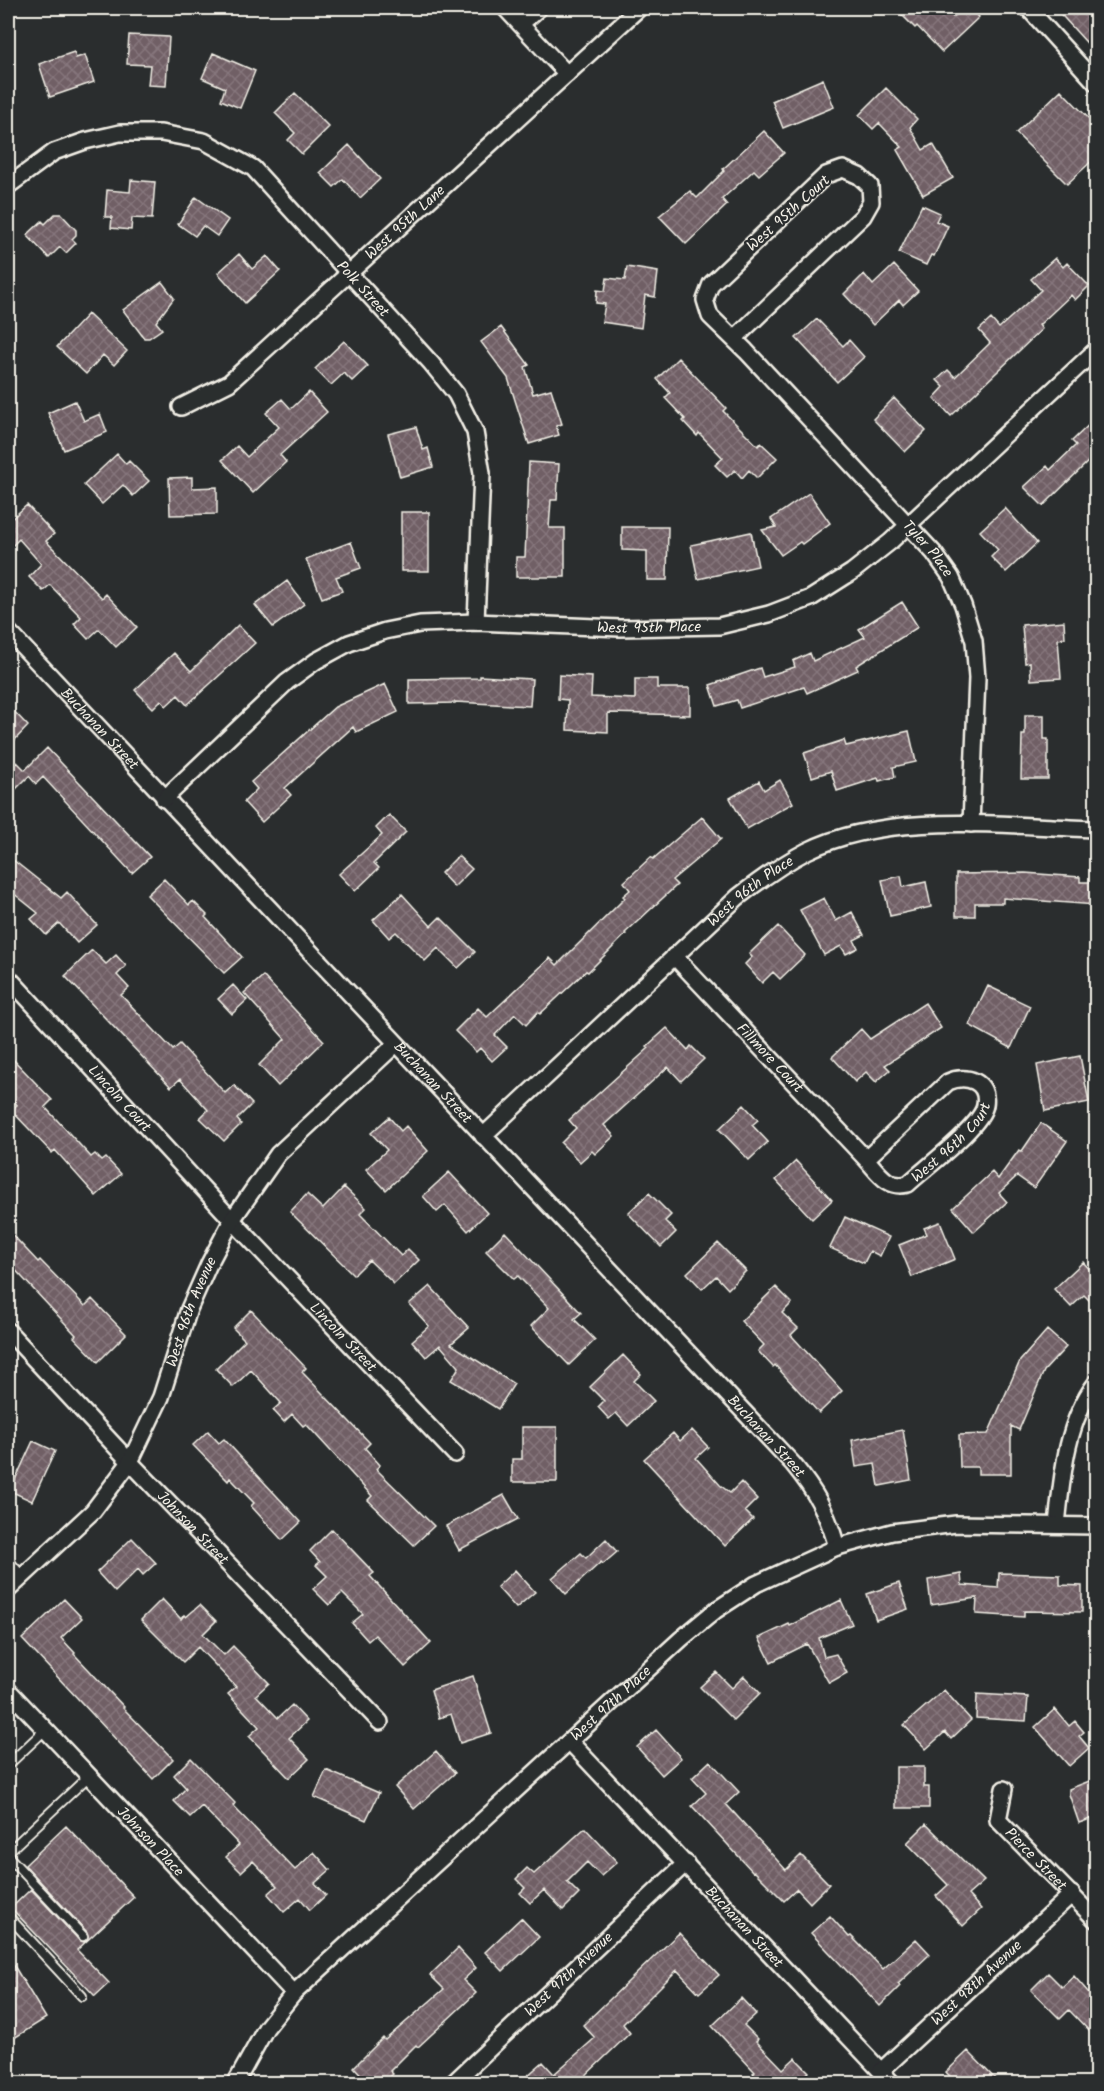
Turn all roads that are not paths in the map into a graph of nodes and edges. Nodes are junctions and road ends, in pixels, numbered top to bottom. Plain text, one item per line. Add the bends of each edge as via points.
1 (505, 8) edge
2 (539, 8) edge
3 (639, 8) edge
4 (1028, 8) edge
5 (521, 24) junction
6 (567, 74) junction
7 (1096, 82) edge
8 (8, 186) edge
9 (348, 273) junction
10 (734, 339) junction
11 (1096, 350) edge
12 (181, 407) dead end
13 (908, 526) junction
14 (476, 622) junction
15 (8, 632) edge
16 (164, 799) junction
17 (971, 824) junction
18 (1096, 829) edge
19 (674, 956) junction
20 (8, 977) edge
21 (396, 1044) junction
22 (483, 1136) junction
23 (866, 1159) junction
24 (232, 1220) junction
25 (8, 1331) edge
26 (1096, 1383) edge
27 (455, 1454) dead end
28 (130, 1462) junction
29 (1057, 1525) junction
30 (1096, 1526) edge
31 (837, 1546) junction
32 (8, 1560) edge
33 (22, 1576) junction
34 (8, 1590) edge
35 (8, 1690) edge
36 (380, 1722) dead end
37 (46, 1730) junction
38 (570, 1742) junction
39 (8, 1765) edge
40 (90, 1775) junction
41 (1004, 1789) dead end
42 (8, 1854) edge
43 (686, 1863) junction
44 (1072, 1894) junction
45 (8, 1916) edge
46 (1096, 1920) edge
47 (83, 1936) dead end
48 (294, 1993) junction
49 (82, 1996) dead end
50 (881, 2071) junction
51 (235, 2084) edge
52 (452, 2084) edge
53 (893, 2084) edge

1 - 5 street
2 - 5 street
3 - 6 street, West 95th Lane
4 - 7 street
5 - 6 street
6 - 9 street, West 95th Lane
8 - 9 street, Polk Street via 54,152 85,141 120,133 161,133 204,141 253,168
9 - 12 street, West 95th Lane via 229,383
9 - 14 street, Polk Street via 456,394 475,432 482,473
10 - 10 street, West 95th Court via 863,216 872,202 870,186 859,176 843,169 826,175 711,284 705,300 710,316
10 - 13 street, Tyler Place
11 - 13 street, West 95th Place
13 - 14 street, West 95th Place via 852,572 811,598 769,614 719,626 620,628
13 - 17 street, Tyler Place via 951,577 974,641 977,678
14 - 16 street, West 95th Place via 420,624 385,631 349,643 316,661 287,682
15 - 16 street, Buchanan Street
16 - 21 street, Buchanan Street
17 - 18 street, West 96th Place
17 - 19 street, West 96th Place via 887,827 808,850 771,871 738,897
19 - 22 street, West 96th Place
19 - 23 street, Fillmore Court
20 - 24 street, Lincoln Court
21 - 22 street, Buchanan Street
21 - 24 street, West 96th Avenue via 278,1154
22 - 31 street, Buchanan Street via 794,1464 827,1515
23 - 23 street, West 96th Court via 948,1082 970,1078 985,1094 985,1106 978,1120 908,1184 887,1182
24 - 27 street, Lincoln Street
24 - 28 street, West 96th Avenue via 189,1310 161,1396
25 - 28 street, Johnson Street
26 - 29 street via 1073,1430 1062,1475
28 - 33 street, West 96th Avenue via 93,1511
28 - 36 street, Johnson Street
29 - 30 street, West 97th Place
29 - 31 street, West 97th Place via 956,1524 892,1532
31 - 38 street, West 97th Place via 756,1584 716,1610
32 - 33 lane
33 - 34 street, West 96th Avenue
35 - 37 street, Johnson Place
37 - 39 lane
37 - 40 street, Johnson Place
38 - 43 street, Buchanan Street
38 - 48 street, West 97th Place
40 - 42 lane
40 - 48 street, Johnson Place
41 - 44 street, Pierce Street via 998,1820
42 - 47 lane
43 - 50 street, Buchanan Street
43 - 52 street, West 97th Avenue
44 - 46 street, Pierce Street
44 - 50 street, West 98th Avenue
45 - 49 lane
48 - 51 street, West 97th Place via 266,2028
50 - 53 street, Buchanan Street

